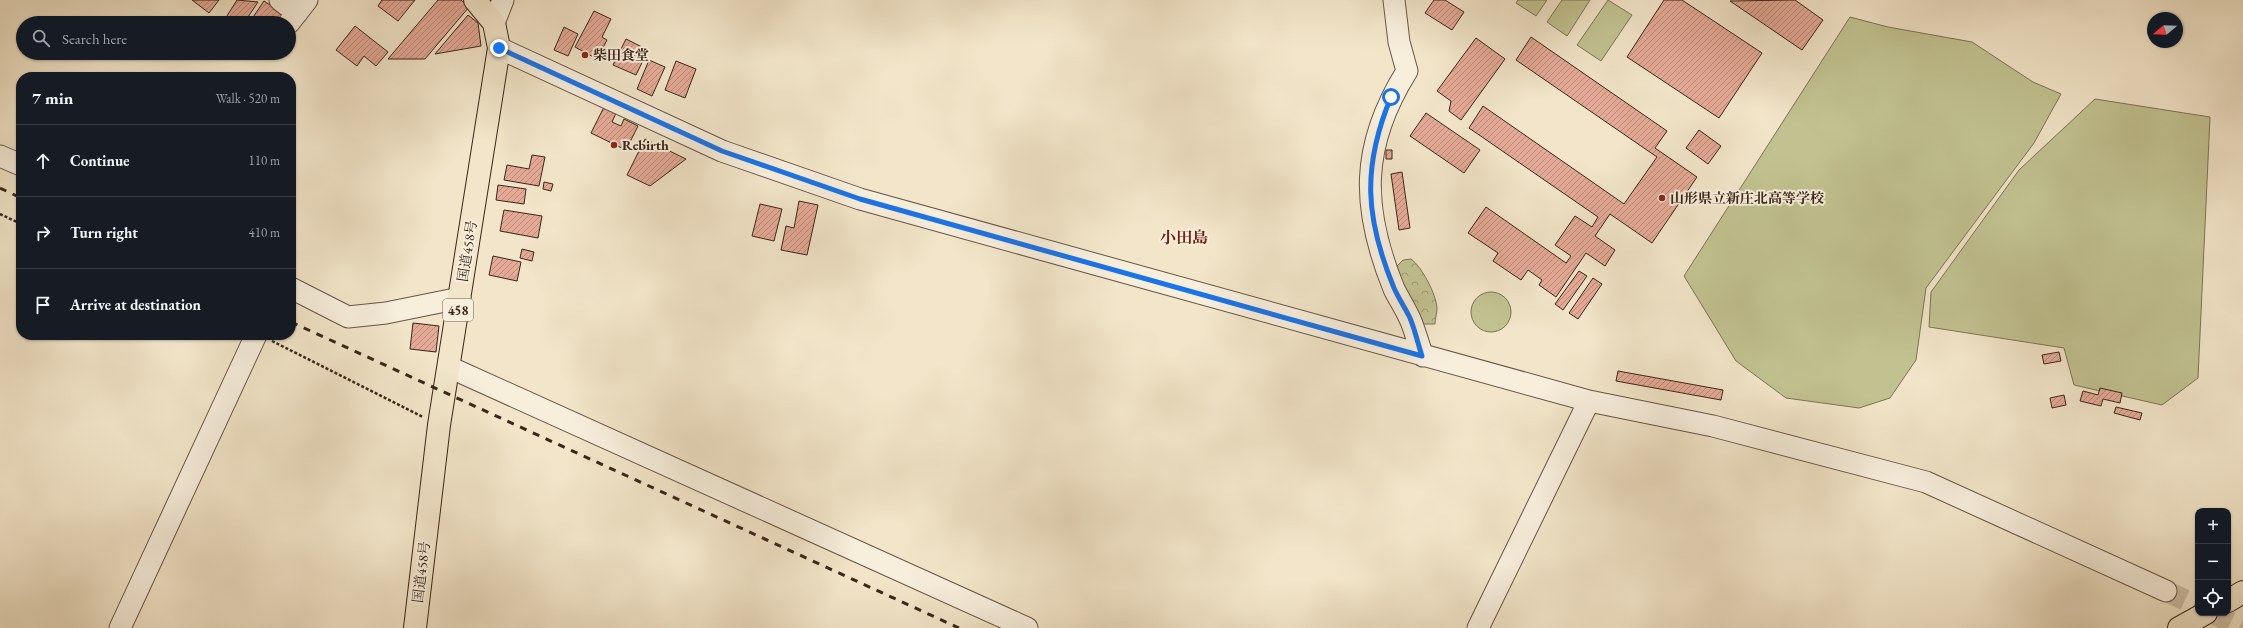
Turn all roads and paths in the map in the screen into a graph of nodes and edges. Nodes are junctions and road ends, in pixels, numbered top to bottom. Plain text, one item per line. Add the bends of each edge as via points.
1 (280, 0) edge
2 (475, 0) edge
3 (503, 0) edge
4 (1394, 0) edge
5 (297, 12) edge
6 (494, 23) junction
7 (499, 48) junction
8 (0, 156) edge
9 (16, 163) edge
10 (0, 214) edge
11 (16, 222) edge
12 (296, 290) edge
13 (460, 298) junction
14 (261, 340) edge
15 (268, 340) edge
16 (1422, 356) junction
17 (449, 367) junction
18 (1589, 401) junction
19 (439, 425) junction
20 (2166, 591) tunnel mouth
21 (2243, 592) edge
22 (2231, 599) edge
23 (2201, 616) edge
24 (120, 628) edge
25 (415, 628) edge
26 (1027, 628) edge
27 (1478, 628) edge
28 (2179, 628) edge

1 - 5 street
2 - 6 highway, 国道458号 / 458
3 - 6 street
4 - 16 street via 1399,42 1408,71 1391,97 1379,125 1371,162 1369,199 1379,245
6 - 7 highway, 国道458号 / 458
7 - 13 highway, 国道458号 / 458
7 - 16 street via 722,151 860,199
8 - 9 street
10 - 11 path
12 - 13 street via 348,316 386,313
13 - 17 highway, 国道458号 / 458
14 - 24 street
15 - 19 path
16 - 18 street
17 - 19 highway, 国道458号 / 458
17 - 26 street
18 - 20 street via 1713,426 1926,482
18 - 27 street
19 - 25 highway, 国道458号 / 458
21 - 22 highway
23 - 28 highway

